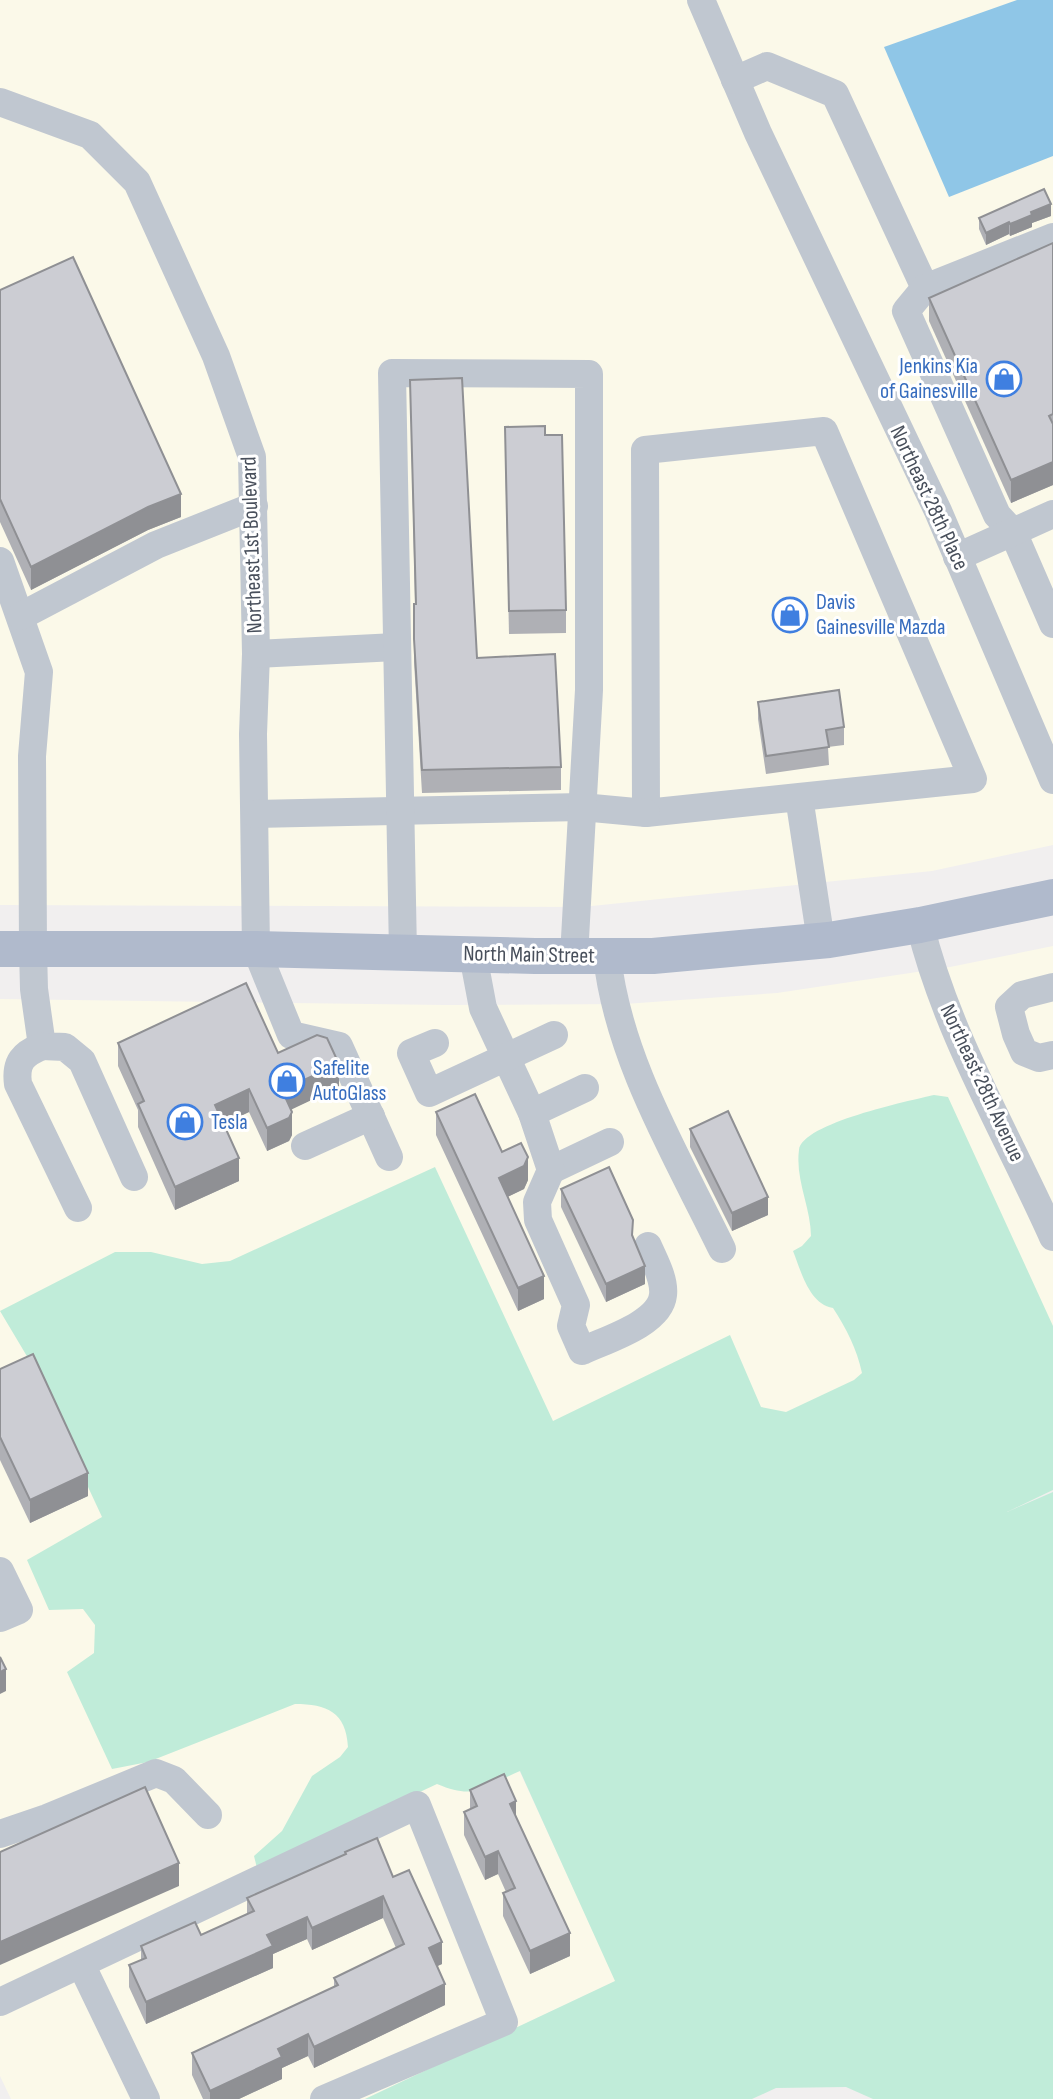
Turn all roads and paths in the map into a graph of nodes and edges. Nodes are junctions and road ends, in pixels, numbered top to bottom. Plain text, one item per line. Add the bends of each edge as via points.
1 (701, 0) edge
2 (735, 80) junction
3 (0, 102) edge
4 (1053, 237) edge
5 (925, 288) junction
6 (254, 506) junction
7 (1053, 514) edge
8 (1013, 532) junction
9 (957, 557) junction
10 (0, 561) edge
11 (21, 616) junction
12 (1053, 624) edge
13 (396, 647) junction
14 (256, 654) junction
15 (1053, 780) edge
16 (799, 797) junction
17 (582, 807) junction
18 (399, 812) junction
19 (646, 813) junction
20 (255, 814) junction
21 (1053, 897) edge
22 (920, 925) junction
23 (821, 941) junction
24 (16, 949) edge
25 (256, 949) junction
26 (403, 953) junction
27 (473, 955) junction
28 (591, 956) junction
29 (1053, 987) edge
30 (554, 1035) dead end
31 (435, 1043) dead end
32 (42, 1046) junction
33 (1053, 1055) edge
34 (505, 1058) junction
35 (585, 1088) dead end
36 (532, 1113) junction
37 (371, 1116) junction
38 (610, 1142) dead end
39 (305, 1146) dead end
40 (389, 1157) dead end
41 (551, 1170) junction
42 (134, 1177) dead end
43 (78, 1208) dead end
44 (1053, 1237) edge
45 (648, 1246) dead end
46 (722, 1249) dead end
47 (0, 1571) edge
48 (10, 1614) edge
49 (208, 1815) dead end
50 (0, 1834) edge
51 (81, 1964) junction
52 (0, 2002) edge
53 (146, 2099) edge
54 (324, 2099) edge

1 - 2 street, Northeast 28th Place
2 - 5 street via 767,66 835,94
2 - 9 street, Northeast 28th Place
3 - 6 street, Northeast 1st Boulevard via 90,135 137,182 216,356 252,457
4 - 5 street
5 - 8 street via 906,311 997,515
6 - 11 street via 156,545
6 - 14 street, Northeast 1st Boulevard
7 - 8 street
8 - 9 street
8 - 12 street
9 - 15 street, Northeast 28th Place
10 - 11 street
11 - 24 street via 39,672
13 - 14 street
13 - 17 street via 392,373 589,374 589,690
13 - 18 street
14 - 20 street, Northeast 1st Boulevard
16 - 19 street
16 - 19 street via 973,779 824,431 645,450
16 - 23 street
17 - 18 street
17 - 19 street
17 - 28 street
18 - 20 street
18 - 26 street
20 - 25 street, Northeast 1st Boulevard
21 - 22 main road, North Main Street
22 - 23 main road, North Main Street
22 - 44 street, Northeast 28th Avenue via 931,972
23 - 28 main road, North Main Street via 653,956
24 - 25 main road, North Main Street
24 - 32 street via 34,989
25 - 26 main road, North Main Street
25 - 37 street via 291,1035 339,1046
26 - 27 main road, North Main Street
27 - 28 main road, North Main Street
27 - 34 street via 483,1008
28 - 46 street via 611,995 641,1081
29 - 33 street via 1022,995 1009,1007 1024,1052 1039,1058
30 - 34 street
31 - 34 street via 411,1053 429,1093
32 - 42 street via 65,1047 82,1061
32 - 43 street via 18,1062 18,1084
34 - 36 street
35 - 36 street
36 - 41 street
37 - 39 street
37 - 40 street
38 - 41 street
41 - 45 street via 537,1202 538,1220 576,1305 571,1326 582,1351 657,1311 663,1294
47 - 48 street
49 - 50 street via 174,1780 156,1773
51 - 52 street
51 - 53 street
51 - 54 street via 417,1805 504,2022

